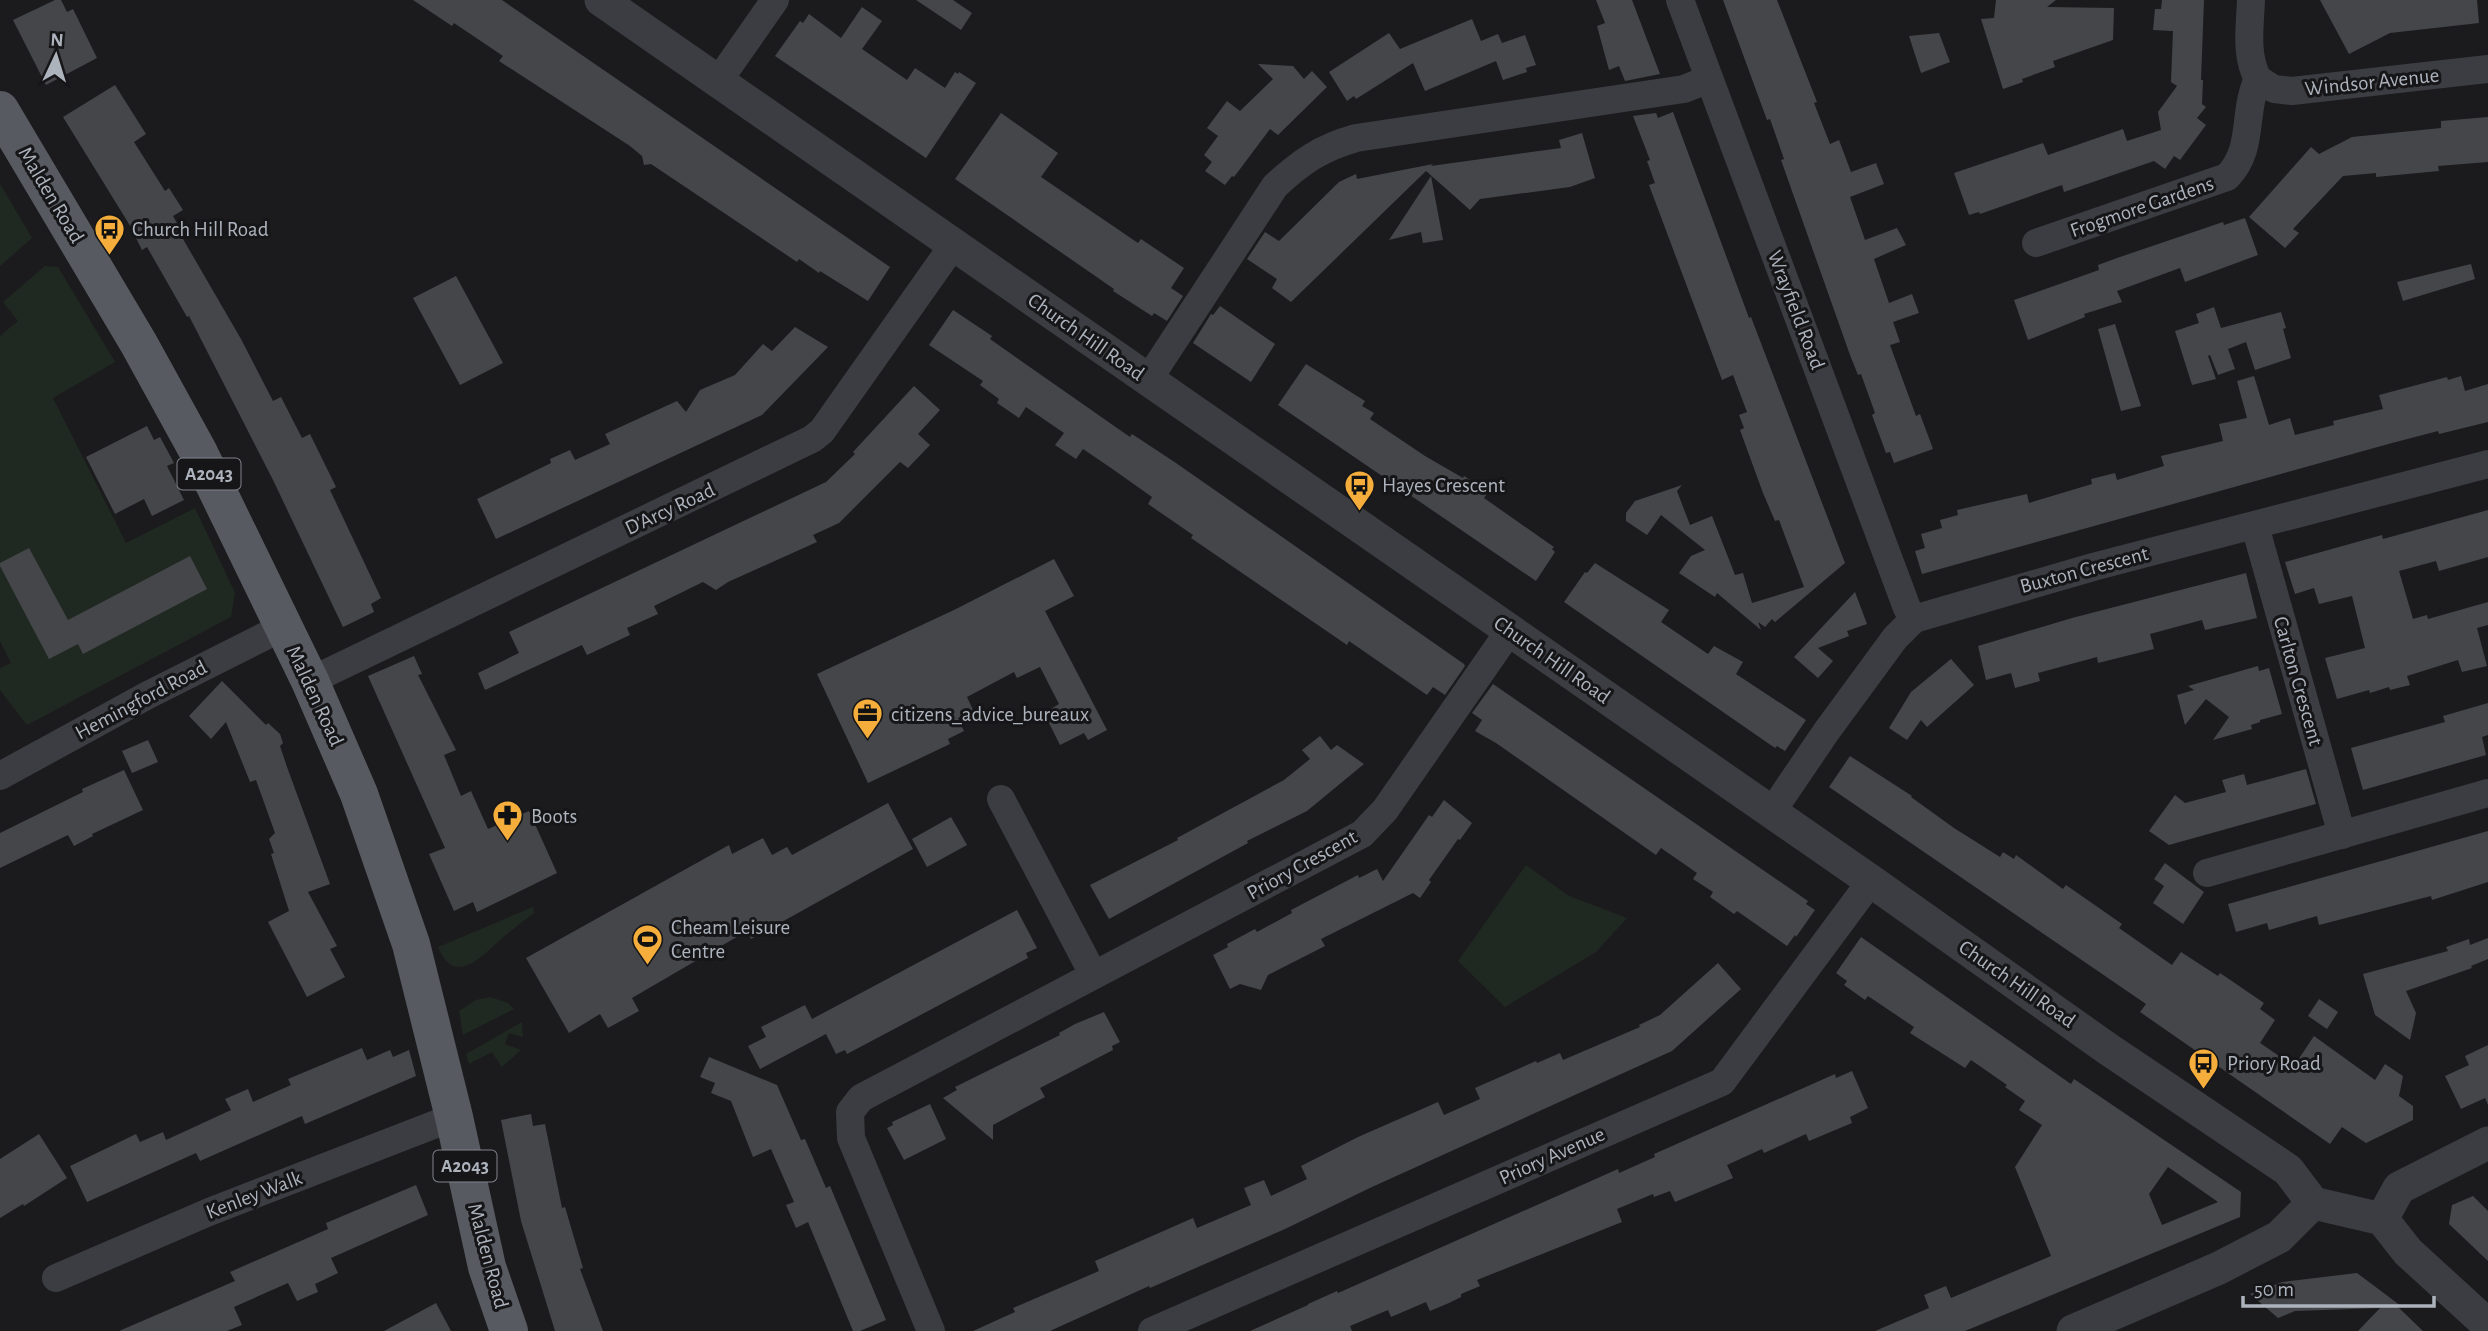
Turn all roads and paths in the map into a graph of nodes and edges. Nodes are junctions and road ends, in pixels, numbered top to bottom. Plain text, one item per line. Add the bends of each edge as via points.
1 (601, 0) edge
2 (775, 0) edge
3 (1680, 0) edge
4 (2251, 0) edge
5 (2488, 69) edge
6 (1709, 79) junction
7 (2258, 79) junction
8 (719, 80) junction
9 (0, 110) edge
10 (2036, 243) dead end
11 (954, 244) junction
12 (1148, 380) junction
13 (2488, 464) edge
14 (2255, 526) junction
15 (1914, 620) junction
16 (283, 627) junction
17 (1510, 630) junction
18 (310, 681) junction
19 (0, 776) edge
20 (2488, 793) edge
21 (1001, 799) dead end
22 (1771, 813) junction
23 (2342, 835) junction
24 (2207, 873) dead end
25 (1871, 881) junction
26 (1093, 974) junction
27 (454, 1117) junction
28 (2488, 1143) edge
29 (2313, 1203) junction
30 (2382, 1219) junction
31 (56, 1278) dead end
32 (2488, 1325) edge
33 (509, 1331) edge
34 (931, 1331) edge
35 (1152, 1331) edge
36 (2073, 1331) edge

1 - 8 street, Church Hill Road
2 - 8 street
3 - 6 street, Wrayfield Road
4 - 7 street via 2249,51
5 - 7 street, Windsor Avenue via 2292,91 2274,89
6 - 12 street via 1684,89 1356,138 1327,147 1297,165 1275,186
6 - 15 street, Wrayfield Road
7 - 10 street, Frogmore Gardens via 2250,96 2244,153 2227,177
8 - 11 street, Church Hill Road
9 - 16 main road, Malden Road / A2043 via 146,356 199,453
11 - 12 street, Church Hill Road
11 - 18 street, D'Arcy Road via 812,439
12 - 17 street, Church Hill Road
13 - 14 street, Buxton Crescent
14 - 15 street, Buxton Crescent via 2093,567
14 - 23 street, Carlton Crescent
15 - 22 street, Buxton Crescent via 1895,638
16 - 18 main road, Malden Road / A2043
16 - 19 street, Hemingford Road
17 - 22 street, Church Hill Road
17 - 26 street, Priory Crescent via 1385,810 1362,834
18 - 27 main road, Malden Road / A2043 via 359,794 407,930
20 - 23 street
21 - 26 street
22 - 25 street, Church Hill Road
23 - 24 street
25 - 29 street, Church Hill Road via 2288,1170
25 - 35 street, Priory Avenue via 1722,1082
26 - 34 street, Priory Crescent via 861,1098 850,1112 851,1138
27 - 31 street, Kenley Walk via 209,1212
27 - 33 main road, Malden Road / A2043 via 487,1267
28 - 30 street via 2399,1188
29 - 30 street
29 - 36 street via 2279,1237 2260,1248
30 - 32 street via 2408,1252

